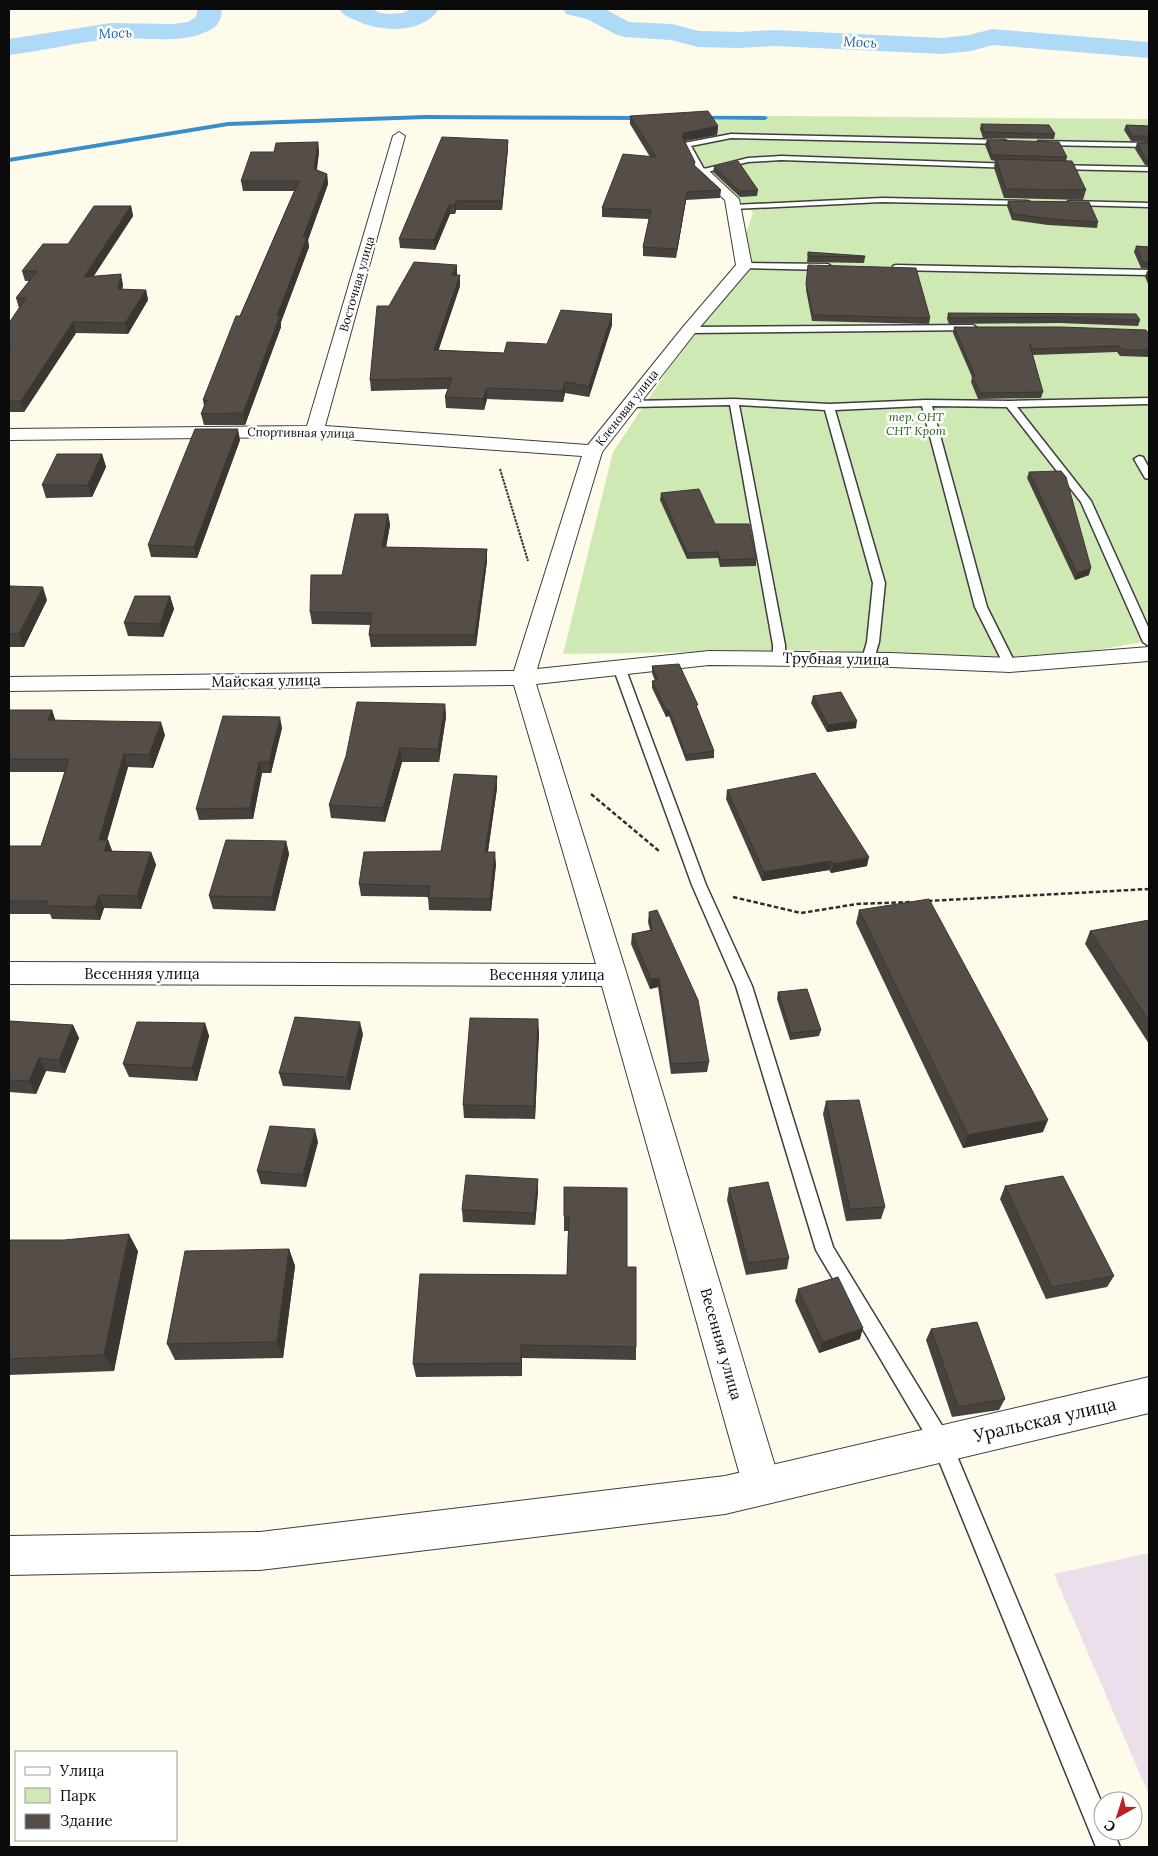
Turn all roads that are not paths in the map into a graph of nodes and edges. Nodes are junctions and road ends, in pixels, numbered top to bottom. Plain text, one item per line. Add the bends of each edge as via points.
1 (399, 136) dead end
2 (1013, 142) edge
3 (1032, 143) edge
4 (1149, 145) edge
5 (1024, 166) edge
6 (1043, 166) edge
7 (1149, 169) edge
8 (702, 172) junction
9 (1040, 203) edge
10 (1060, 203) edge
11 (1149, 205) edge
12 (733, 207) junction
13 (744, 266) junction
14 (833, 267) edge
15 (883, 268) edge
16 (1149, 273) edge
17 (979, 328) edge
18 (689, 330) junction
19 (1149, 401) edge
20 (734, 402) junction
21 (926, 403) junction
22 (631, 404) junction
23 (1010, 404) junction
24 (828, 407) junction
25 (315, 431) junction
26 (9, 435) edge
27 (593, 452) junction
28 (1139, 459) dead end
29 (1149, 476) edge
30 (1149, 642) edge
31 (1149, 654) edge
32 (779, 658) junction
33 (868, 659) junction
34 (1010, 665) junction
35 (619, 667) junction
36 (523, 678) junction
37 (9, 684) edge
38 (9, 973) edge
39 (613, 975) junction
40 (1149, 1395) edge
41 (942, 1444) junction
42 (762, 1486) junction
43 (9, 1556) edge
44 (1108, 1847) edge

1 - 25 street, Восточная улица
2 - 8 lane via 731,136 687,145
3 - 4 lane
5 - 8 lane via 781,158 748,160
6 - 7 lane
8 - 12 street via 732,200
9 - 12 lane via 882,200
10 - 11 lane
12 - 13 street
13 - 14 lane
13 - 18 street, Кленовая улица
15 - 16 lane
17 - 18 lane
18 - 22 street, Кленовая улица
19 - 23 lane
20 - 22 lane
20 - 24 lane
20 - 32 lane
21 - 23 lane
21 - 24 lane
21 - 34 lane via 982,607
22 - 27 street, Кленовая улица
23 - 30 lane via 1086,501
24 - 33 lane via 879,583 873,642
25 - 26 street, Спортивная улица
25 - 27 street, Спортивная улица
27 - 36 street, Кленовая улица
28 - 29 lane
31 - 34 street, Трубная улица
32 - 33 street, Трубная улица
32 - 35 street, Трубная улица via 709,658
33 - 34 street, Трубная улица
35 - 36 street, Трубная улица
35 - 41 lane via 699,885 744,986 825,1250
36 - 37 street, Майская улица
36 - 39 street
38 - 39 street, Весенняя улица
39 - 42 street, Весенняя улица
40 - 41 street, Уральская улица
41 - 42 street, Уральская улица
41 - 44 lane
42 - 43 street, Уральская улица via 725,1495 260,1551

